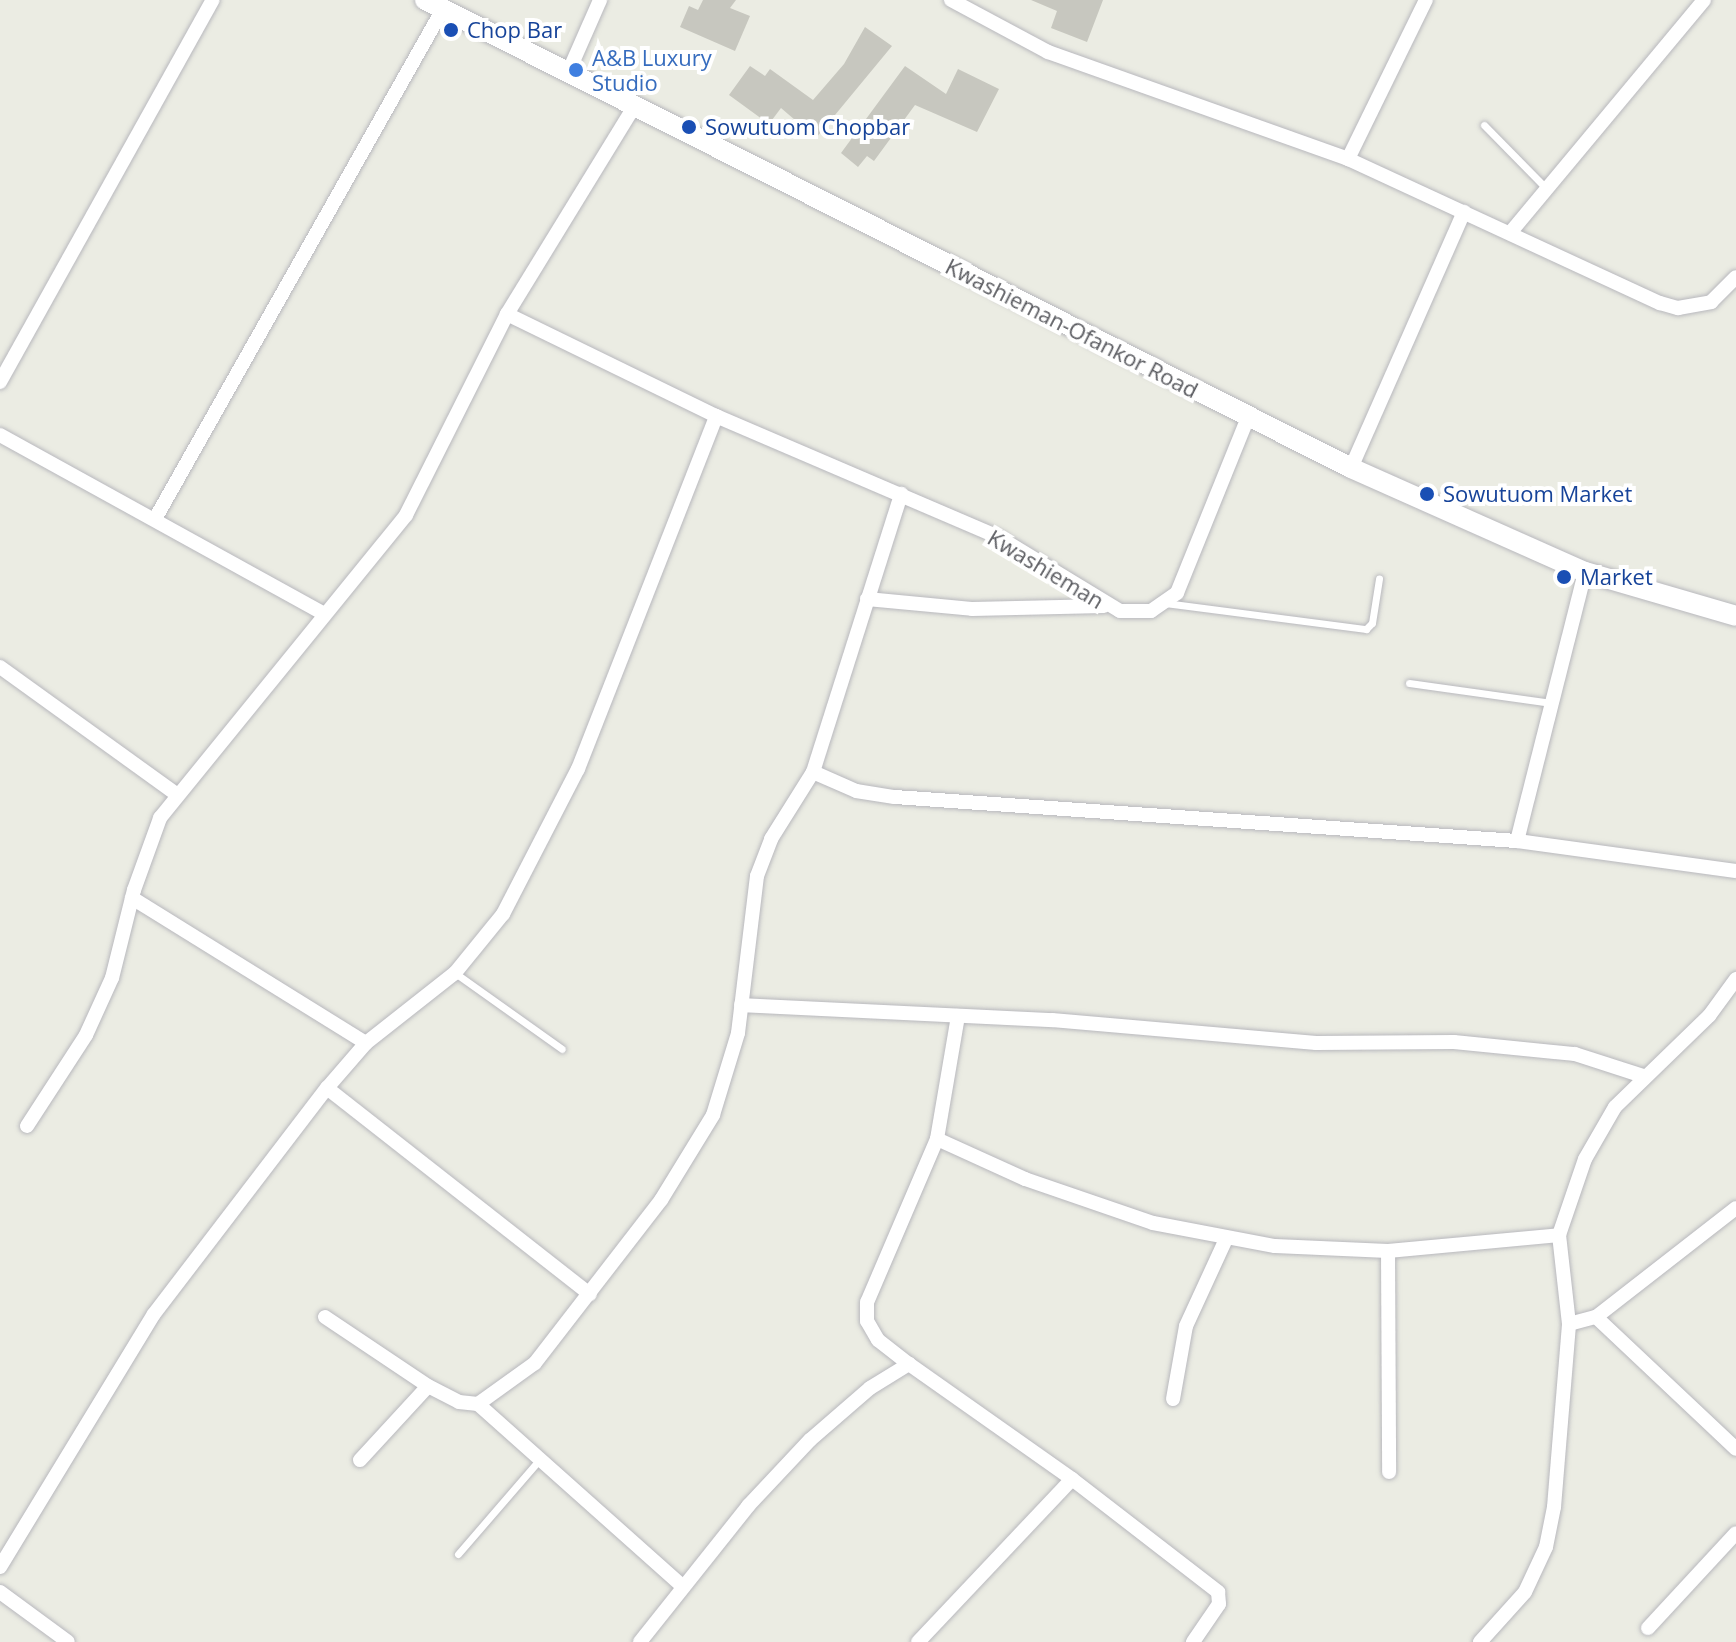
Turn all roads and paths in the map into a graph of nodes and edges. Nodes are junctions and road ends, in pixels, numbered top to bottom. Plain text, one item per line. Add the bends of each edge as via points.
1 (213, 0) edge
2 (600, 0) edge
3 (951, 0) edge
4 (1426, 0) edge
5 (1704, 0) edge
6 (433, 3) edge
7 (568, 73) junction
8 (633, 108) junction
9 (1484, 125) dead end
10 (1348, 159) junction
11 (1547, 189) junction
12 (1464, 212) junction
13 (1510, 233) junction
14 (1736, 277) edge
15 (507, 314) junction
16 (0, 382) edge
17 (716, 416) junction
18 (1248, 417) junction
19 (0, 435) edge
20 (1351, 468) junction
21 (901, 494) junction
22 (155, 519) junction
23 (1585, 572) junction
24 (1379, 579) dead end
25 (867, 599) junction
26 (1165, 603) junction
27 (1104, 606) junction
28 (1736, 613) edge
29 (324, 614) junction
30 (0, 667) edge
31 (1409, 683) dead end
32 (1552, 703) junction
33 (813, 772) junction
34 (176, 794) junction
35 (1517, 841) junction
36 (1736, 871) edge
37 (132, 898) junction
38 (455, 973) junction
39 (1736, 979) edge
40 (741, 1005) junction
41 (958, 1016) junction
42 (366, 1043) junction
43 (562, 1049) dead end
44 (1643, 1076) junction
45 (327, 1088) junction
46 (27, 1126) dead end
47 (937, 1139) junction
48 (1736, 1208) edge
49 (1559, 1235) junction
50 (1226, 1239) junction
51 (1388, 1251) junction
52 (590, 1294) junction
53 (325, 1317) dead end
54 (1596, 1317) junction
55 (1569, 1324) junction
56 (909, 1364) junction
57 (428, 1386) junction
58 (1173, 1399) dead end
59 (478, 1404) junction
60 (1736, 1449) edge
61 (540, 1459) junction
62 (360, 1460) dead end
63 (1389, 1472) dead end
64 (1072, 1479) junction
65 (1736, 1533) edge
66 (458, 1554) dead end
67 (0, 1567) edge
68 (681, 1585) junction
69 (0, 1592) edge
70 (1648, 1628) dead end
71 (68, 1642) edge
72 (640, 1642) edge
73 (918, 1642) edge
74 (1193, 1642) edge
75 (1480, 1642) edge

1 - 16 street
2 - 7 street
3 - 10 street via 1048,52
4 - 10 street
5 - 11 street
6 - 7 main road, Kwashieman-Ofankor Road
6 - 22 street
7 - 8 main road, Kwashieman-Ofankor Road
8 - 15 street
8 - 18 main road, Kwashieman-Ofankor Road
9 - 11 lane
10 - 12 street
11 - 13 street
12 - 13 street
12 - 20 street
13 - 14 street via 1678,308 1711,302
15 - 17 street, Kwashieman
15 - 29 street via 406,515 374,561
17 - 21 street, Kwashieman
17 - 38 street via 578,769 503,914
18 - 20 main road, Kwashieman-Ofankor Road
18 - 26 street via 1185,579
19 - 22 street
20 - 23 main road, Kwashieman-Ofankor Road
21 - 25 street
21 - 27 street, Kwashieman via 1000,538
22 - 29 street
23 - 28 main road, Kwashieman-Ofankor Road
23 - 32 street
24 - 26 lane via 1372,623 1366,629
25 - 27 street via 972,609
25 - 33 street
26 - 27 street, Kwashieman via 1138,612
29 - 34 street
30 - 34 street
31 - 32 lane
32 - 35 street
33 - 35 street via 856,791 895,797
33 - 40 street via 771,839 757,876
34 - 37 street via 146,849
35 - 36 street
37 - 42 street
37 - 46 street via 112,978 86,1035
38 - 42 street
38 - 43 lane
39 - 44 street via 1681,1046
40 - 41 street
40 - 52 street via 728,1074 713,1115 661,1200
41 - 44 street via 1316,1043 1454,1042 1525,1048 1575,1054
41 - 47 street
42 - 45 street
44 - 49 street via 1599,1131
45 - 52 street
45 - 67 street via 154,1314
47 - 50 street via 1095,1204
47 - 56 street via 866,1312 878,1340
48 - 54 street
49 - 51 street
49 - 55 street
50 - 51 street
50 - 58 street via 1186,1326
51 - 63 street
52 - 59 street via 535,1363
53 - 57 street
54 - 55 street
54 - 60 street
55 - 75 street via 1546,1547 1525,1592
56 - 64 street
56 - 68 street via 870,1388 810,1440
57 - 59 street via 459,1402
57 - 62 street
59 - 61 street
61 - 66 lane
61 - 68 street
64 - 73 street
64 - 74 street via 1218,1592 1219,1604
65 - 70 street
68 - 72 street
69 - 71 street

